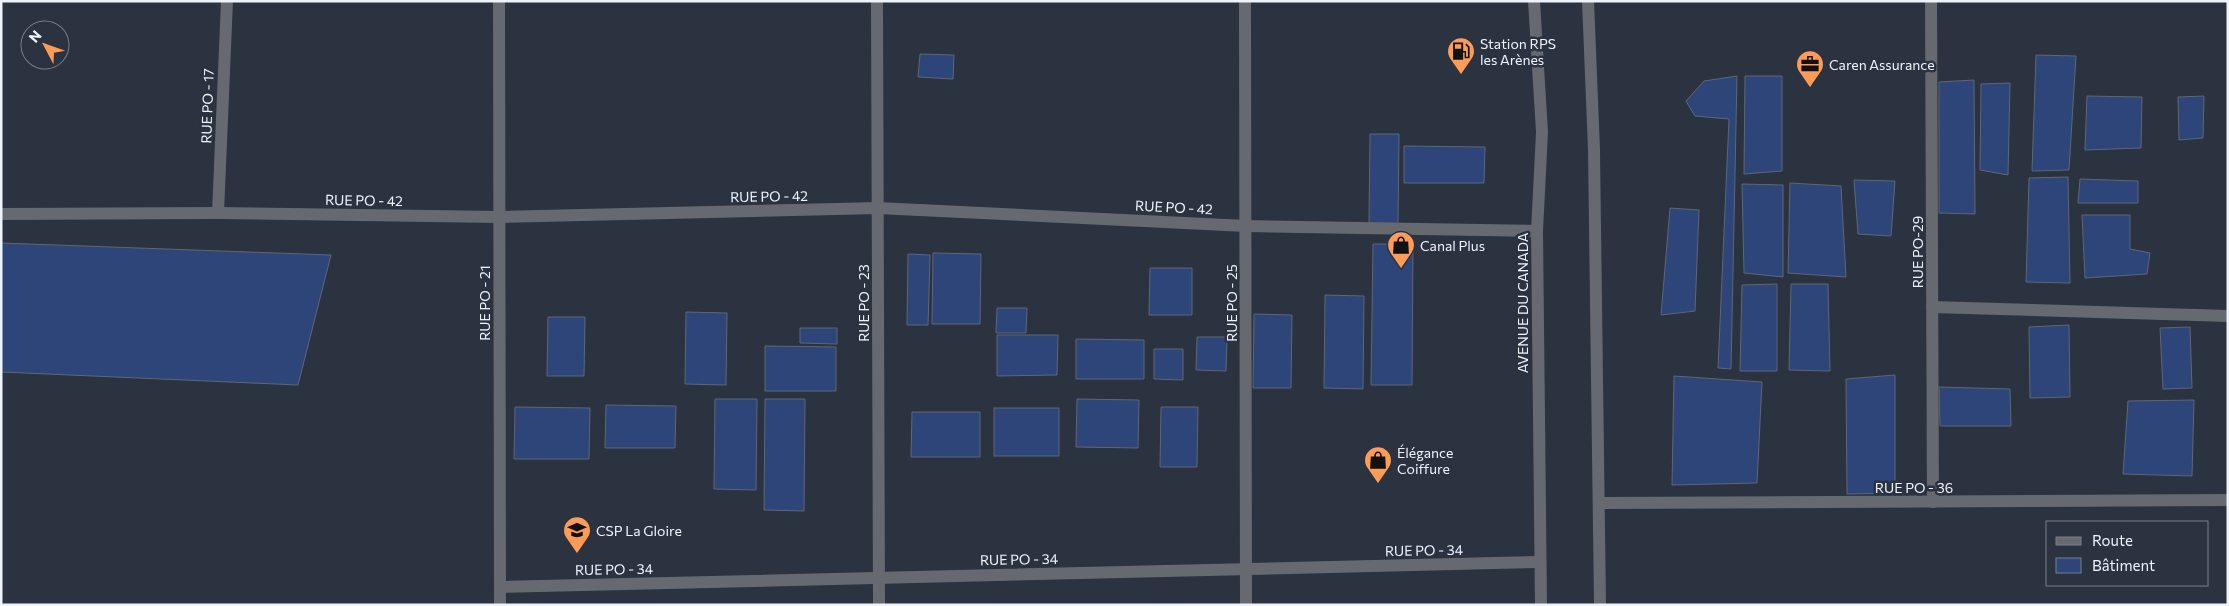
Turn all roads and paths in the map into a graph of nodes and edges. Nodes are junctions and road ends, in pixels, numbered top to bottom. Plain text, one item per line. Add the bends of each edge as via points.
1 (227, 1) edge
2 (499, 1) edge
3 (877, 1) edge
4 (1245, 1) edge
5 (1534, 1) edge
6 (1588, 1) edge
7 (1931, 1) edge
8 (878, 208) junction
9 (218, 213) junction
10 (1, 214) edge
11 (499, 217) junction
12 (1246, 226) junction
13 (1537, 232) junction
14 (1932, 307) junction
15 (2228, 316) edge
16 (2228, 500) edge
17 (1933, 502) junction
18 (1600, 503) junction
19 (1539, 562) junction
20 (1246, 569) junction
21 (879, 578) junction
22 (500, 587) junction
23 (500, 605) edge
24 (880, 605) edge
25 (1246, 605) edge
26 (1541, 605) edge
27 (1600, 605) edge

1 - 9 street, RUE PO - 17
2 - 11 street, RUE PO - 21
3 - 8 street, RUE PO - 23
4 - 12 street, RUE PO - 25
5 - 13 street, AVENUE DU CANADA via 1542,132
6 - 18 street
7 - 14 street, RUE PO-29
8 - 11 street, RUE PO - 42
8 - 12 street, RUE PO - 42
8 - 21 street, RUE PO - 23
9 - 10 street, RUE PO - 42
9 - 11 street, RUE PO - 42
11 - 22 street, RUE PO - 21
12 - 13 street, RUE PO - 42
12 - 20 street, RUE PO - 25
13 - 19 street, AVENUE DU CANADA
14 - 15 street
14 - 17 street, RUE PO-29
16 - 17 street, RUE PO - 36
17 - 18 street, RUE PO - 36
18 - 27 street
19 - 20 street, RUE PO - 34
19 - 26 street, AVENUE DU CANADA
20 - 21 street, RUE PO - 34
20 - 25 street, RUE PO - 25
21 - 22 street, RUE PO - 34
21 - 24 street, RUE PO - 23
22 - 23 street, RUE PO - 21

